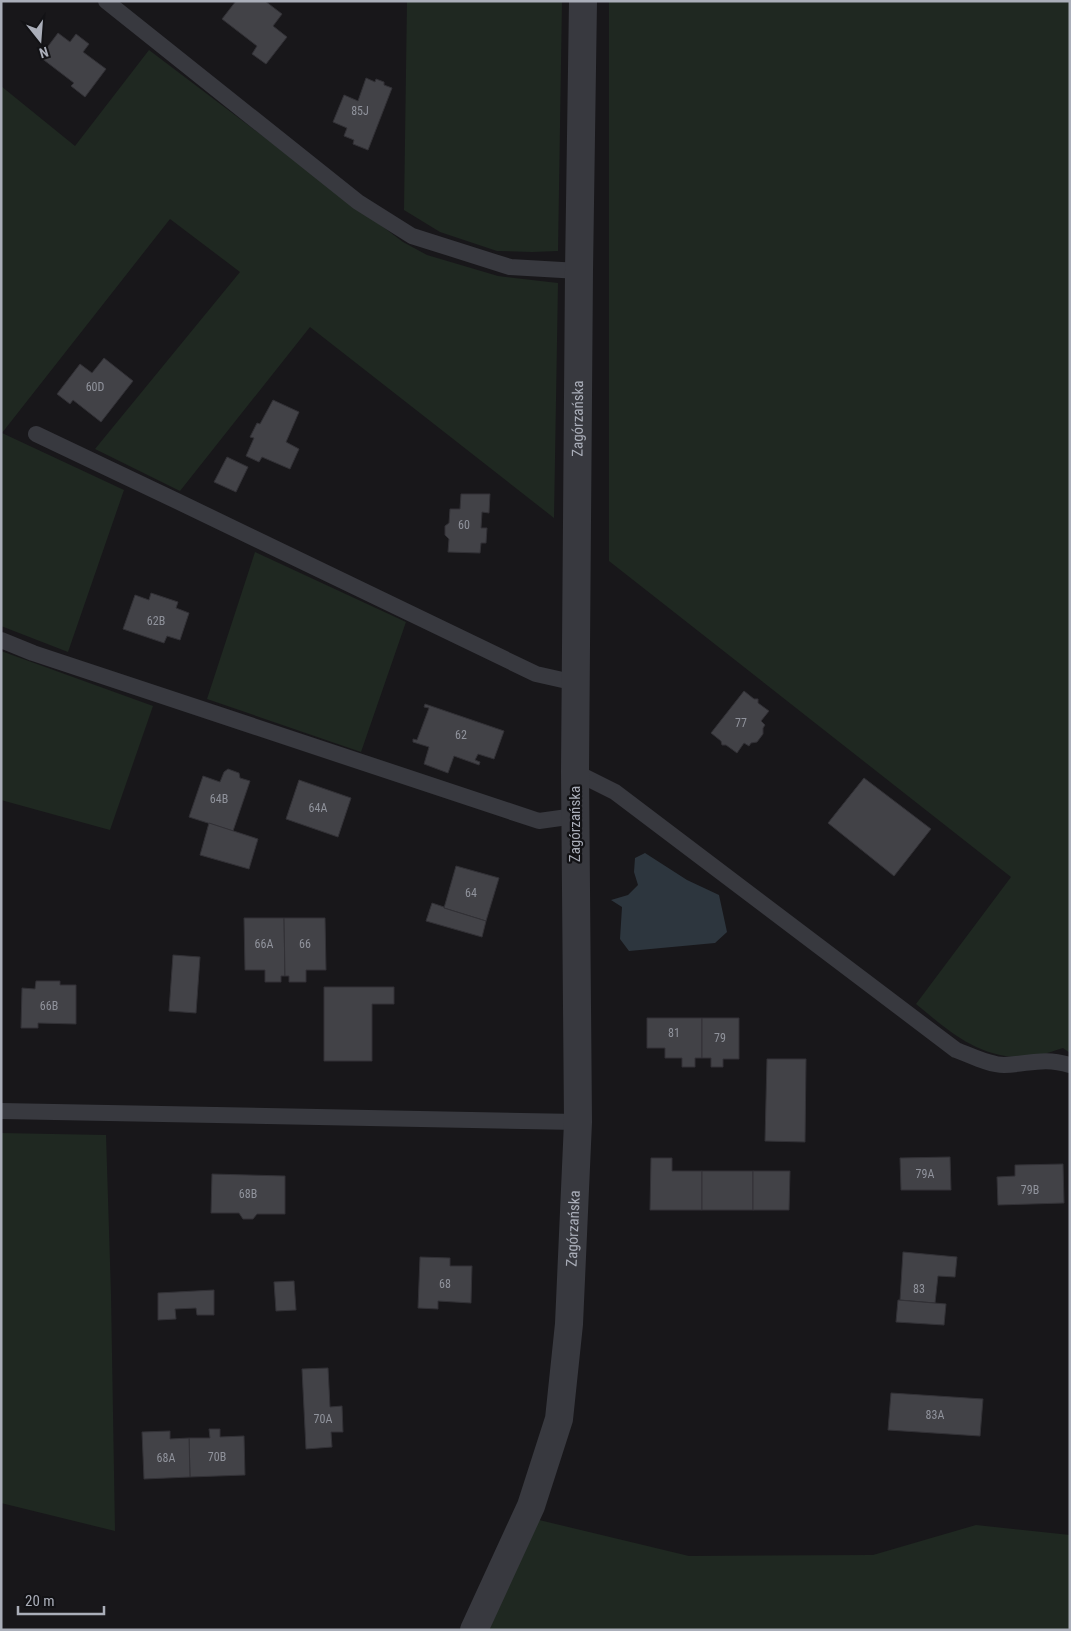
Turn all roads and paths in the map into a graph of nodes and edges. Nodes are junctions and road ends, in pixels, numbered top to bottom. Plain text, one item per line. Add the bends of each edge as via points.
1 (106, 1) edge
2 (583, 1) edge
3 (579, 271) junction
4 (36, 434) dead end
5 (1, 640) edge
6 (576, 682) junction
7 (575, 772) junction
8 (575, 816) junction
9 (1070, 1065) edge
10 (1, 1111) edge
11 (578, 1122) junction
12 (474, 1630) edge

1 - 3 lane via 358,202 412,236 510,268
2 - 3 street, Zagórzańska
3 - 6 street, Zagórzańska
4 - 6 lane via 536,674
5 - 8 lane via 33,654 539,820
6 - 7 street, Zagórzańska
7 - 8 street, Zagórzańska
7 - 9 lane via 615,792 956,1050 1003,1065 1056,1061
8 - 11 street, Zagórzańska
10 - 11 lane
11 - 12 street, Zagórzańska via 569,1324 559,1419 531,1506

